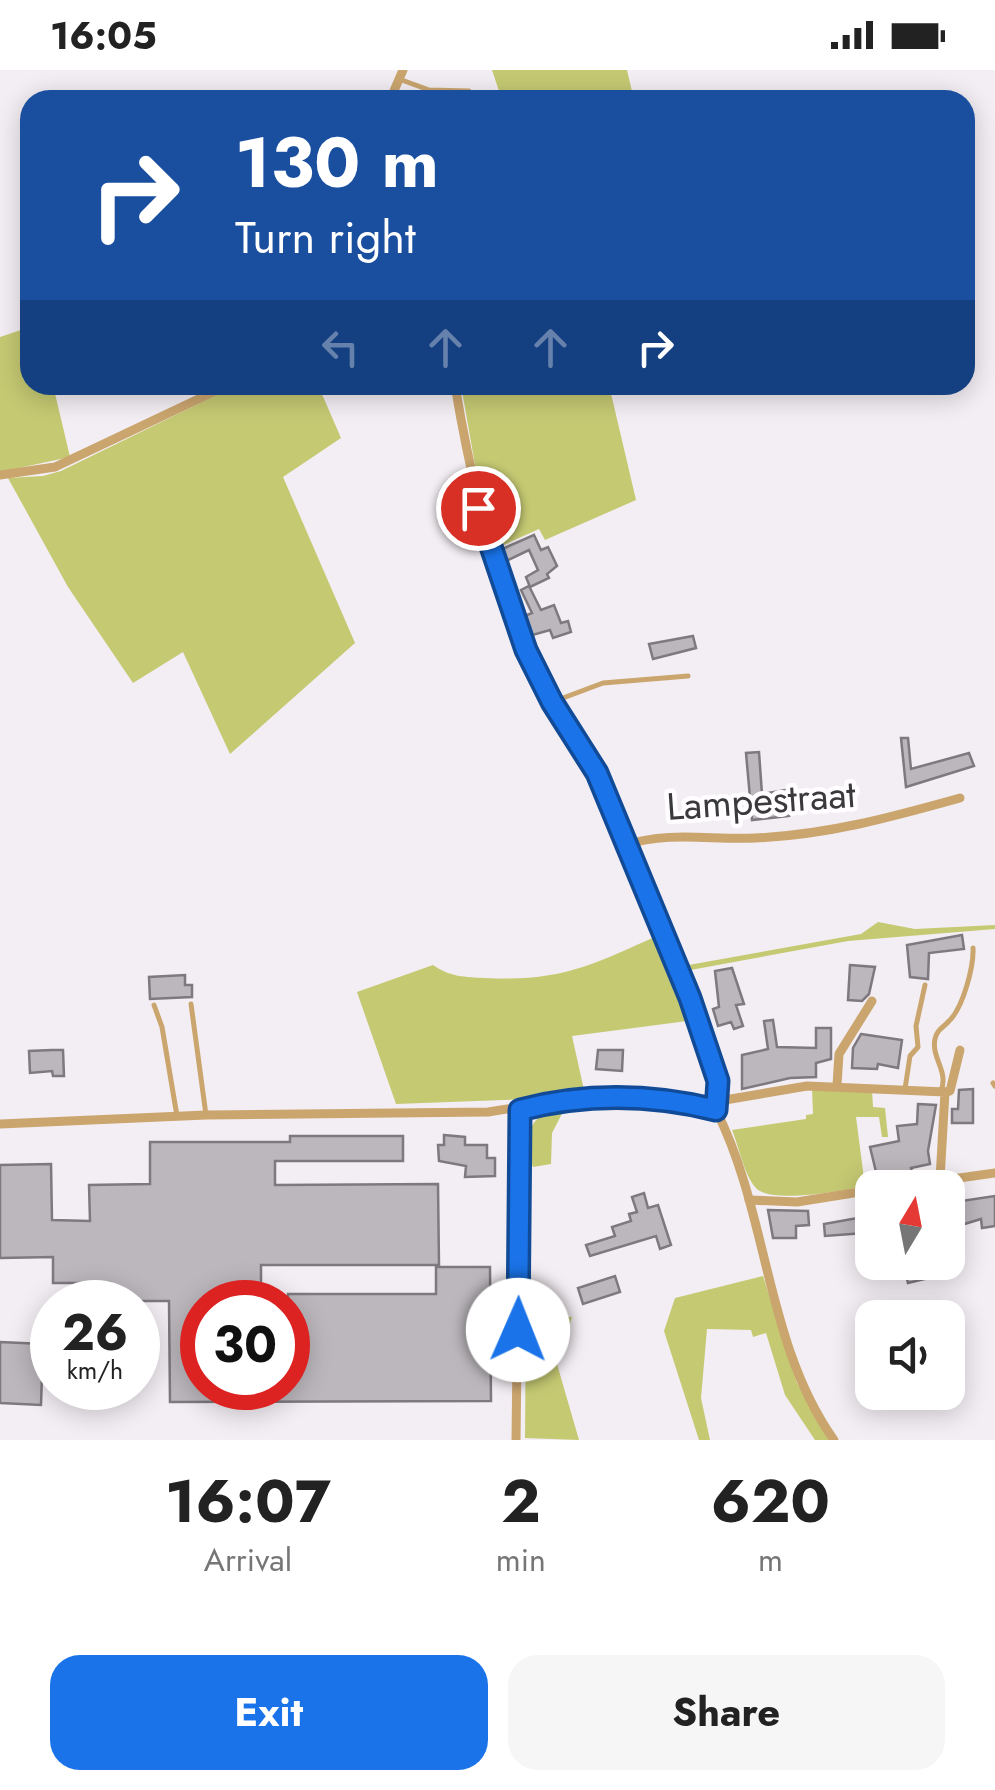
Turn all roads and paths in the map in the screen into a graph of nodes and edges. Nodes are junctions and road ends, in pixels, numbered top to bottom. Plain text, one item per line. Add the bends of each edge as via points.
1 (401, 74) edge
2 (429, 90) edge
3 (207, 395) edge
4 (457, 395) edge
5 (0, 475) edge
6 (688, 676) dead end
7 (552, 702) junction
8 (960, 798) dead end
9 (624, 845) junction
10 (973, 948) dead end
11 (925, 985) dead end
12 (872, 1001) dead end
13 (191, 1004) dead end
14 (154, 1005) dead end
15 (960, 1050) dead end
16 (837, 1085) junction
17 (905, 1089) junction
18 (943, 1092) junction
19 (520, 1110) junction
20 (716, 1110) junction
21 (206, 1115) junction
22 (176, 1116) junction
23 (0, 1124) edge
24 (937, 1170) edge
25 (995, 1173) edge
26 (965, 1178) edge
27 (855, 1193) edge
28 (749, 1200) junction
29 (516, 1440) edge
30 (834, 1440) edge

1 - 2 lane
3 - 5 street via 55,467
4 - 7 street, Lampestraat via 487,538 526,650
6 - 7 lane via 603,683
7 - 9 street, Lampestraat via 597,773
8 - 9 street, Lampestraat via 845,830 754,838 669,835
9 - 20 street, Lampestraat via 710,1050
10 - 18 lane via 974,964 954,1016 935,1036
11 - 17 lane
12 - 16 street via 839,1054
13 - 21 lane
14 - 22 lane
15 - 18 street via 955,1080
16 - 17 street
16 - 20 street via 725,1100
17 - 18 street
18 - 24 street
19 - 20 street via 590,1096
19 - 21 street
19 - 29 street
20 - 28 street, Lampestraat
21 - 22 street
22 - 23 street
25 - 26 street
27 - 28 street via 797,1202
28 - 30 street, Lampestraat via 800,1384

